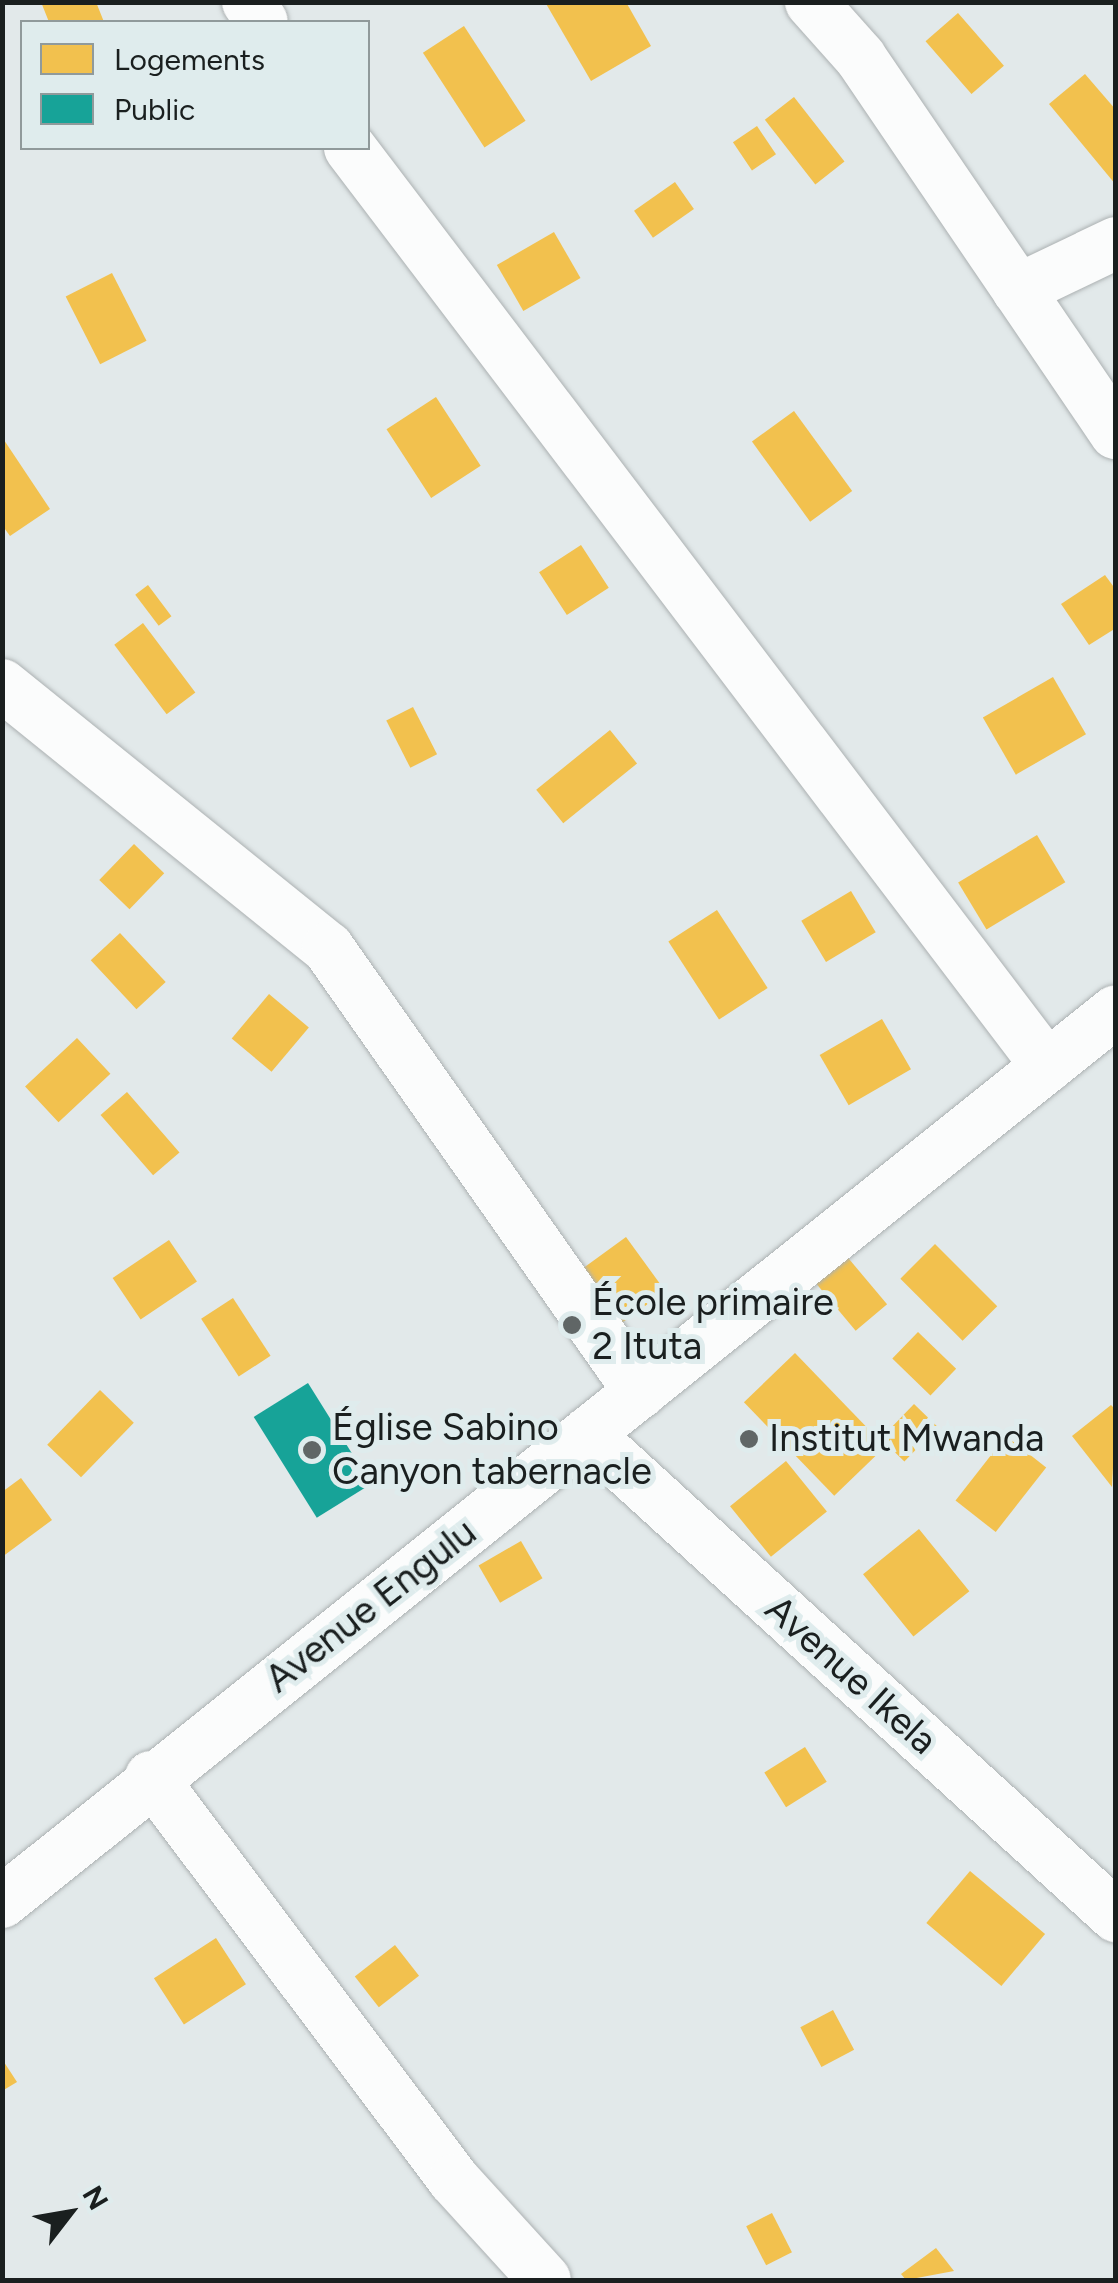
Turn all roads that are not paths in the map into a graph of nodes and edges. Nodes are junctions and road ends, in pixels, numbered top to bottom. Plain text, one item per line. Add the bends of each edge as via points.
1 (811, 2) edge
2 (352, 150) edge
3 (1116, 243) edge
4 (1018, 290) junction
5 (1116, 434) edge
6 (2, 685) edge
7 (1116, 1011) edge
8 (1047, 1066) junction
9 (640, 1392) junction
10 (588, 1434) junction
11 (151, 1777) junction
12 (2, 1902) edge
13 (1116, 1916) edge
14 (545, 2280) edge

1 - 4 street via 860,57
2 - 8 street
3 - 4 street
4 - 5 street
6 - 9 street via 328,948
7 - 8 street, Avenue Engulu
8 - 9 street, Avenue Engulu
9 - 10 street, Avenue Engulu
10 - 11 street, Avenue Engulu
10 - 13 street, Avenue Ikela
11 - 12 street, Avenue Engulu
11 - 14 street via 454,2180

